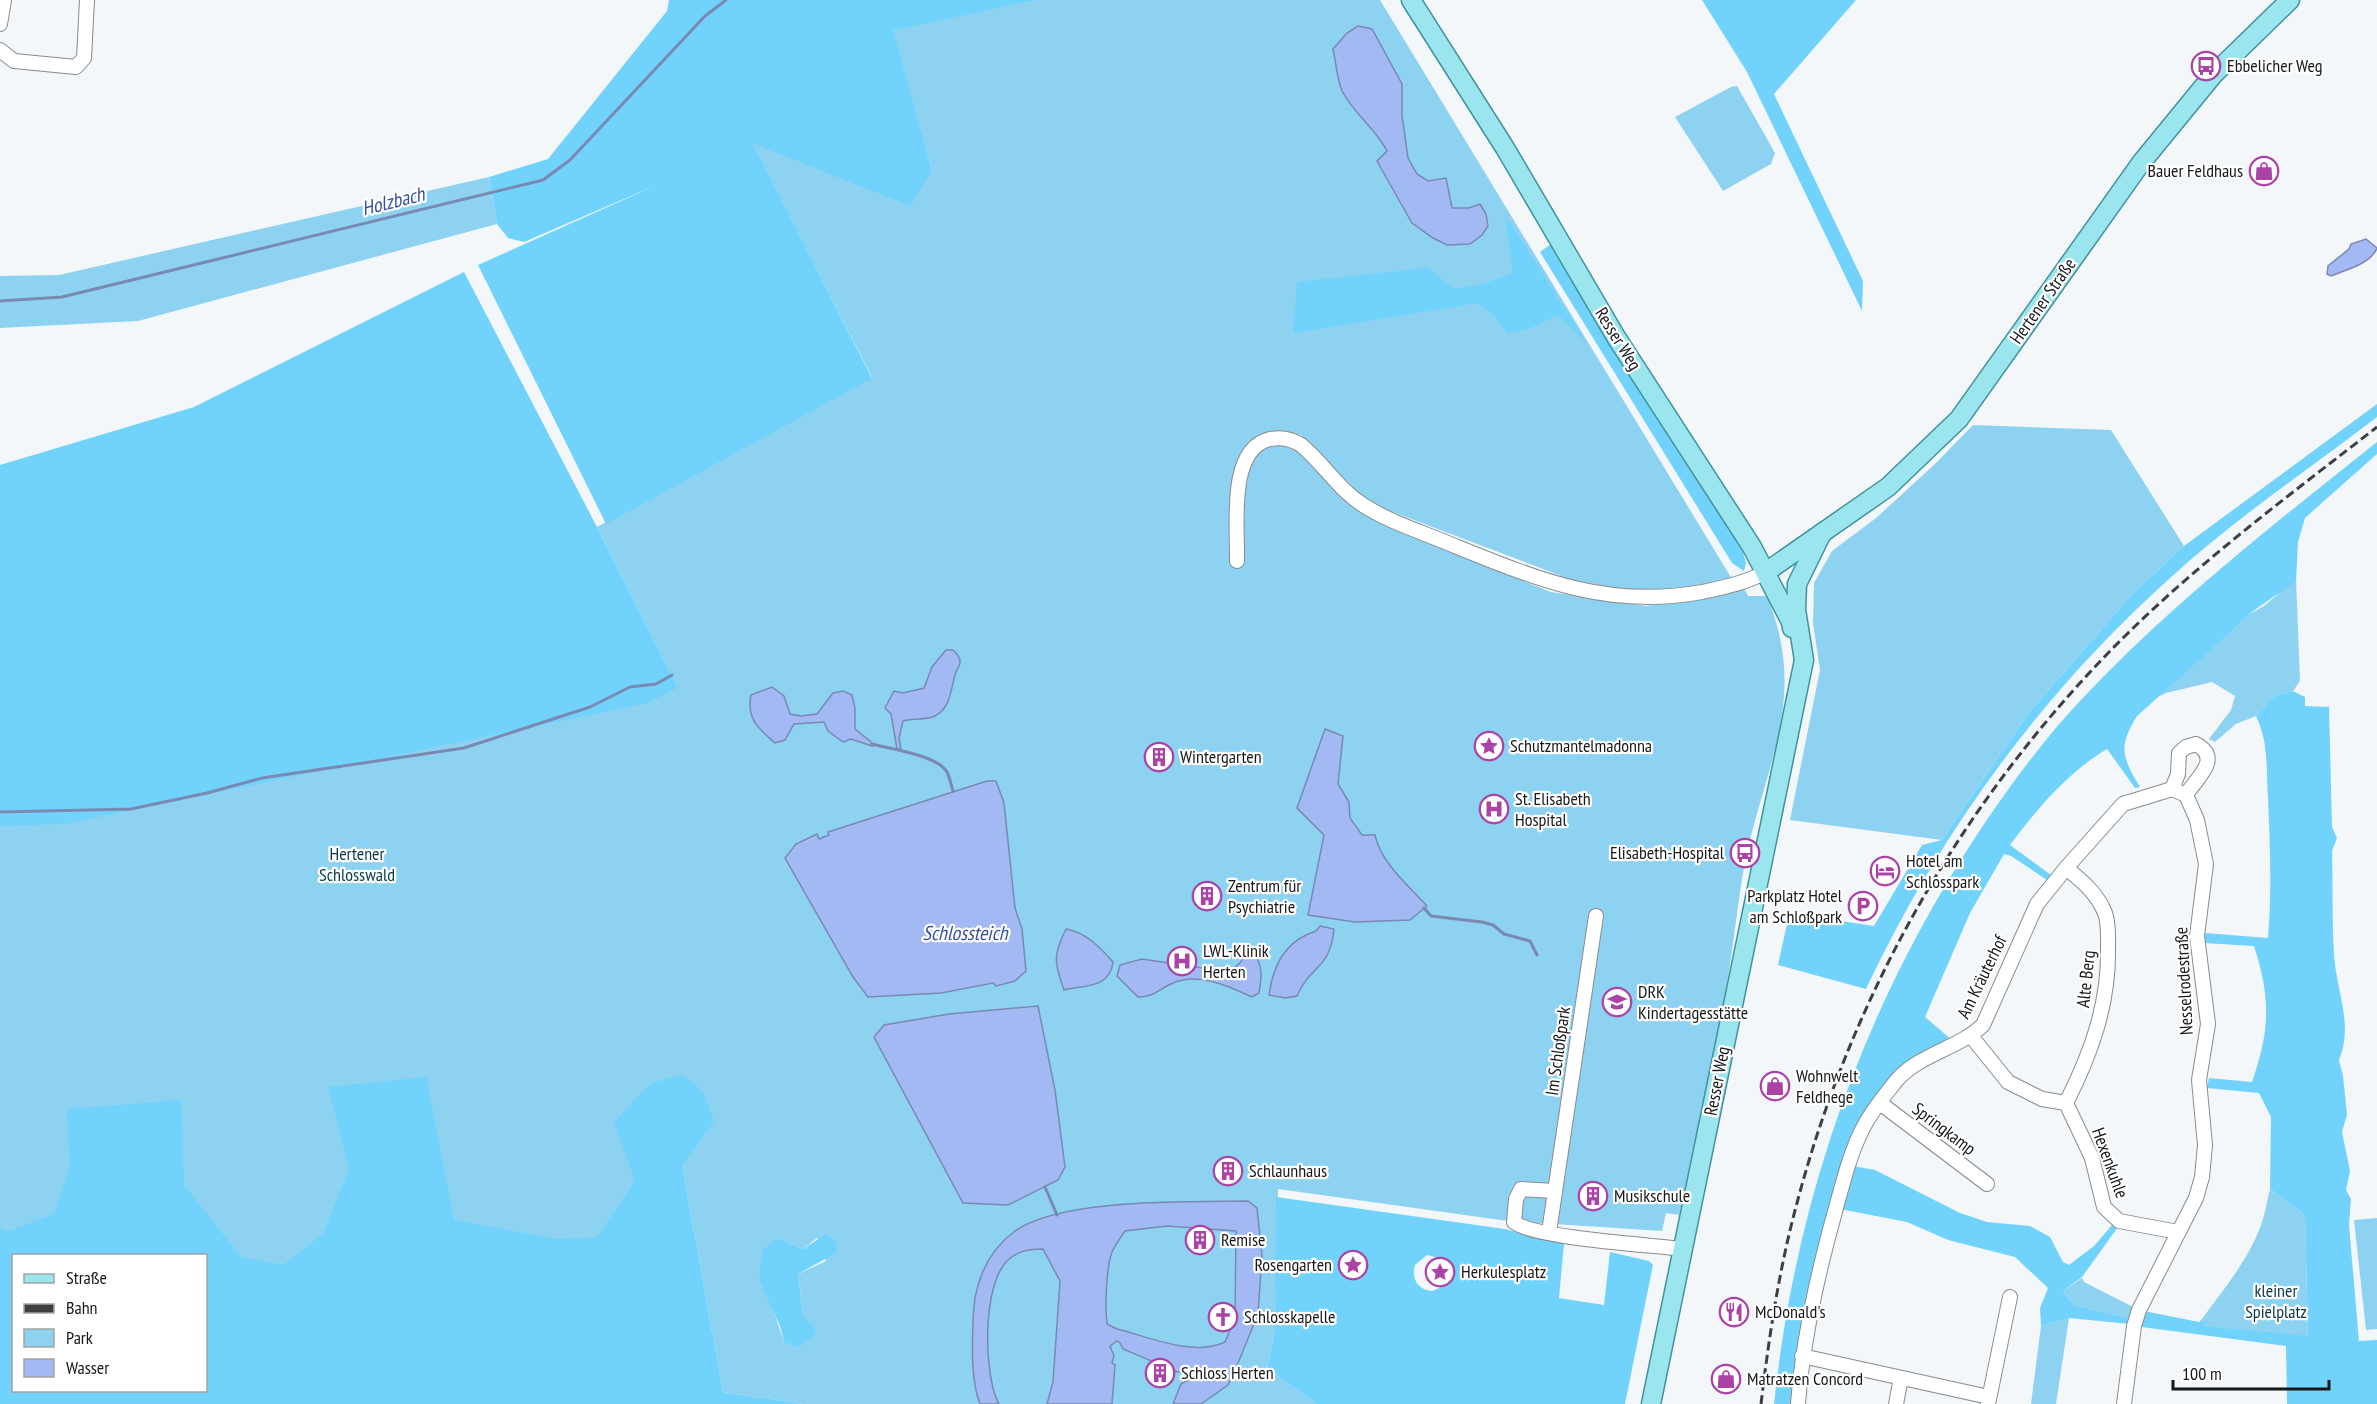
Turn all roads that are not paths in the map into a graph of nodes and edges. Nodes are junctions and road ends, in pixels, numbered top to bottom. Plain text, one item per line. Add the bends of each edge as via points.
1 (4, 0) edge
2 (87, 0) edge
3 (1411, 0) edge
4 (2290, 0) edge
5 (0, 24) edge
6 (0, 50) edge
7 (1822, 532) junction
8 (1237, 561) dead end
9 (1766, 572) junction
10 (1797, 687) junction
11 (2172, 789) junction
12 (2186, 795) junction
13 (2066, 868) junction
14 (1596, 916) dead end
15 (1971, 1036) junction
16 (1880, 1103) junction
17 (2066, 1103) junction
18 (1987, 1184) dead end
19 (1555, 1191) junction
20 (1549, 1232) junction
21 (2178, 1232) junction
22 (1683, 1249) junction
23 (2010, 1297) dead end
24 (1802, 1356) junction
25 (1901, 1378) junction
26 (1989, 1400) edge
27 (1650, 1404) edge
28 (1798, 1404) edge
29 (1896, 1404) edge
30 (2124, 1404) edge

1 - 5 street
2 - 6 street via 84,58 76,67 14,61
3 - 9 main road, Resser Weg
4 - 7 main road, Hertener Straße via 2213,75 2141,163 1959,419 1888,487
7 - 9 main road, Hertener Straße
7 - 10 main road, Resser Weg via 1797,584 1796,610 1804,660
8 - 9 street via 1241,469 1258,444 1278,438 1302,445 1338,485 1364,506 1554,584 1614,596 1662,597 1740,584
9 - 10 main road, Resser Weg via 1791,622
10 - 22 main road, Resser Weg
11 - 12 street
11 - 12 street via 2178,774 2179,753 2196,744 2209,756 2206,769
11 - 13 street, Am Kräuterhof via 2122,804
12 - 21 street, Nesselrodestraße via 2205,847 2197,936 2208,1024 2199,1080 2205,1145 2202,1177
13 - 15 street, Am Kräuterhof via 2037,904 1983,1025
13 - 17 street, Alte Berg via 2092,891 2106,915 2109,978 2087,1058
14 - 19 street, Im Schloßpark
15 - 16 street, Am Kräuterhof via 1908,1069
15 - 17 street via 2008,1082 2042,1099
16 - 18 street, Springkamp
16 - 24 street, Am Kräuterhof via 1862,1130 1846,1171 1819,1268
17 - 21 street, Hexenkuhle via 2092,1158 2104,1207 2119,1221
19 - 20 street, Im Schloßpark
19 - 20 street via 1521,1189 1514,1211 1518,1226
20 - 22 street
21 - 30 street, Nesselrodestraße via 2139,1310
22 - 27 main road, Resser Weg
23 - 26 street
24 - 25 street
24 - 28 street, Am Kräuterhof
25 - 26 street
25 - 29 street

